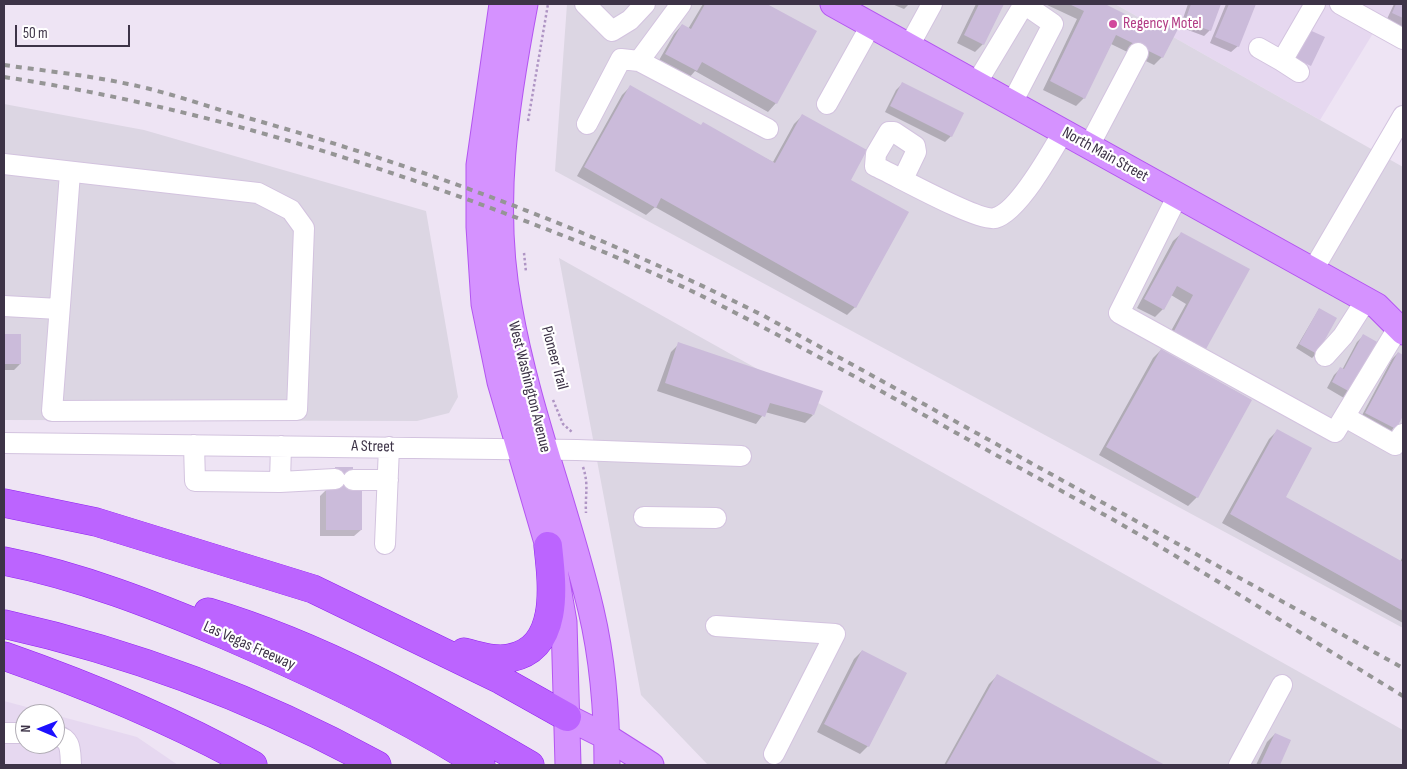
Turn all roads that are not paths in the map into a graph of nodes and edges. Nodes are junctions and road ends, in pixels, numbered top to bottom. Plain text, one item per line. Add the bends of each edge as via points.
1 (502, 4) edge
2 (525, 4) edge
3 (585, 4) edge
4 (644, 4) edge
5 (682, 4) edge
6 (832, 4) edge
7 (932, 4) edge
8 (1315, 4) edge
9 (1340, 4) edge
10 (871, 25) junction
11 (1403, 39) edge
12 (909, 46) junction
13 (1259, 48) dead end
14 (1138, 53) dead end
15 (640, 61) junction
16 (1282, 62) junction
17 (1299, 72) dead end
18 (976, 84) junction
19 (1012, 103) junction
20 (827, 104) dead end
21 (1402, 116) edge
22 (587, 124) dead end
23 (768, 129) dead end
24 (1063, 132) junction
25 (1089, 146) junction
26 (4, 164) edge
27 (70, 172) junction
28 (903, 179) dead end
29 (1178, 195) junction
30 (1313, 270) junction
31 (1372, 303) junction
32 (4, 306) edge
33 (59, 309) junction
34 (1402, 323) edge
35 (1325, 356) dead end
36 (1345, 417) junction
37 (1403, 434) edge
38 (4, 443) edge
39 (194, 445) junction
40 (281, 446) junction
41 (389, 448) junction
42 (518, 449) junction
43 (544, 451) junction
44 (741, 456) dead end
45 (388, 480) junction
46 (280, 482) junction
47 (4, 503) edge
48 (644, 517) dead end
49 (716, 518) dead end
50 (385, 544) dead end
51 (548, 546) junction
52 (4, 561) edge
53 (123, 594) junction
54 (4, 624) edge
55 (716, 626) dead end
56 (426, 644) junction
57 (4, 656) edge
58 (1282, 685) dead end
59 (567, 718) junction
60 (607, 737) junction
61 (65, 740) edge
62 (774, 754) dead end
63 (71, 765) edge
64 (253, 765) edge
65 (378, 765) edge
66 (481, 765) edge
67 (530, 765) edge
68 (568, 765) edge
69 (607, 765) edge
70 (651, 765) edge
71 (1240, 765) edge

1 - 42 main road, West Washington Avenue via 482,134 479,227 484,304
2 - 43 main road, West Washington Avenue via 506,110 501,238 512,321
3 - 4 street via 612,31 630,20
5 - 15 street
6 - 10 main road, North Main Street
7 - 12 street
8 - 16 street
9 - 11 street
10 - 12 main road, North Main Street
10 - 20 street
12 - 18 main road, North Main Street
13 - 16 street
14 - 25 street
15 - 22 street via 621,60
15 - 23 street
16 - 17 street
18 - 19 main road, North Main Street
18 - 19 street via 1024,4 1053,24
19 - 24 main road, North Main Street
21 - 30 street
24 - 25 main road, North Main Street
24 - 28 street via 1045,164 1010,209 994,218 977,216
25 - 29 main road, North Main Street
26 - 27 street
27 - 33 street
27 - 33 street via 258,193 291,210 304,228 297,410 52,411
29 - 30 main road, North Main Street
29 - 36 street via 1119,313 1333,431
30 - 31 main road, North Main Street
31 - 34 main road, North Main Street
31 - 35 street
32 - 33 street
34 - 36 street
36 - 37 street via 1395,445
38 - 39 street, A Street
39 - 40 street, A Street
39 - 46 street via 195,481
40 - 41 street, A Street
40 - 46 street
41 - 42 street, A Street
41 - 45 street
42 - 43 street, A Street
42 - 51 main road, West Washington Avenue
43 - 44 street, A Street
43 - 60 main road, West Washington Avenue via 591,612 601,666
45 - 46 street
45 - 50 street
47 - 56 highway via 96,522 313,589
48 - 49 street
51 - 56 highway via 551,609 538,642 522,654 509,658 491,658
51 - 59 main road, West Washington Avenue via 564,622
52 - 53 highway, Las Vegas Freeway
53 - 66 highway, Las Vegas Freeway via 343,688 402,718
53 - 67 highway via 200,609 254,625 403,693
54 - 65 highway via 89,645 192,680 308,729
55 - 62 street via 835,634
56 - 59 highway via 501,680
57 - 64 highway via 154,715
58 - 71 street
59 - 60 main road
59 - 68 main road, West Washington Avenue
60 - 69 main road, West Washington Avenue
60 - 70 main road
61 - 63 street via 70,745

